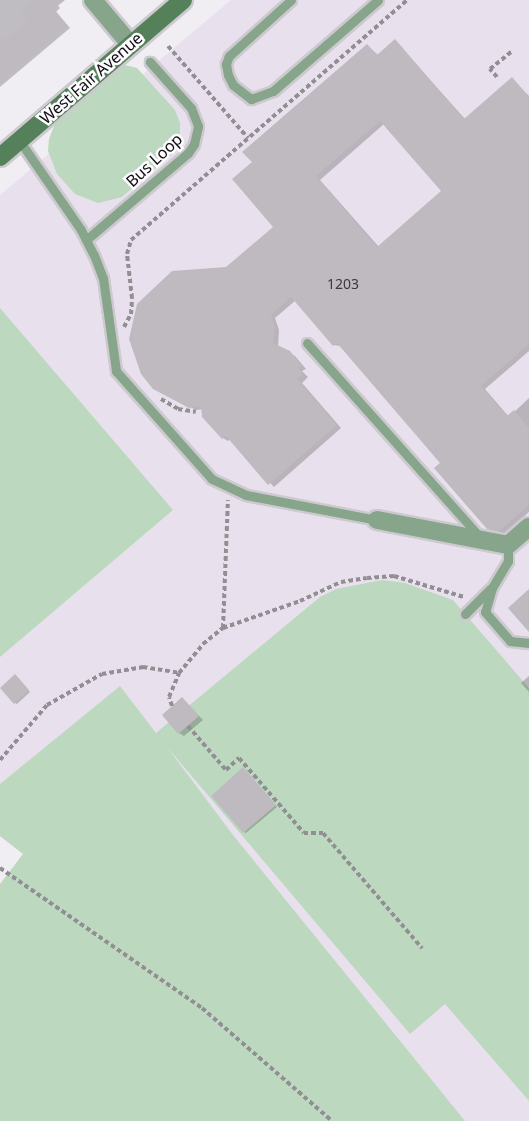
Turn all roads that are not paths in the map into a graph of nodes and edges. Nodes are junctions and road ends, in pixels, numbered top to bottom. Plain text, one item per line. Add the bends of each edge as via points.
1 (93, 0) edge
2 (183, 0) edge
3 (291, 0) edge
4 (378, 0) edge
5 (130, 44) junction
6 (150, 62) dead end
7 (19, 140) junction
8 (0, 157) edge
9 (86, 240) junction
10 (307, 342) dead end
11 (377, 520) joint
12 (529, 527) edge
13 (482, 540) junction
14 (508, 545) junction
15 (492, 588) junction
16 (465, 614) dead end
17 (529, 643) edge

1 - 5 street
2 - 5 street, West Fair Avenue
3 - 4 lane via 229,56 226,64 233,85 251,99 273,91
5 - 7 street, West Fair Avenue
6 - 9 lane, Bus Loop via 191,108 198,126 194,144
7 - 8 street, West Fair Avenue
7 - 9 lane
9 - 11 lane via 103,278 116,371 212,479 246,495
10 - 13 lane
11 - 13 street
12 - 14 street
13 - 14 street
14 - 15 lane via 508,561
15 - 16 lane
15 - 17 lane via 485,612 490,620 510,641

